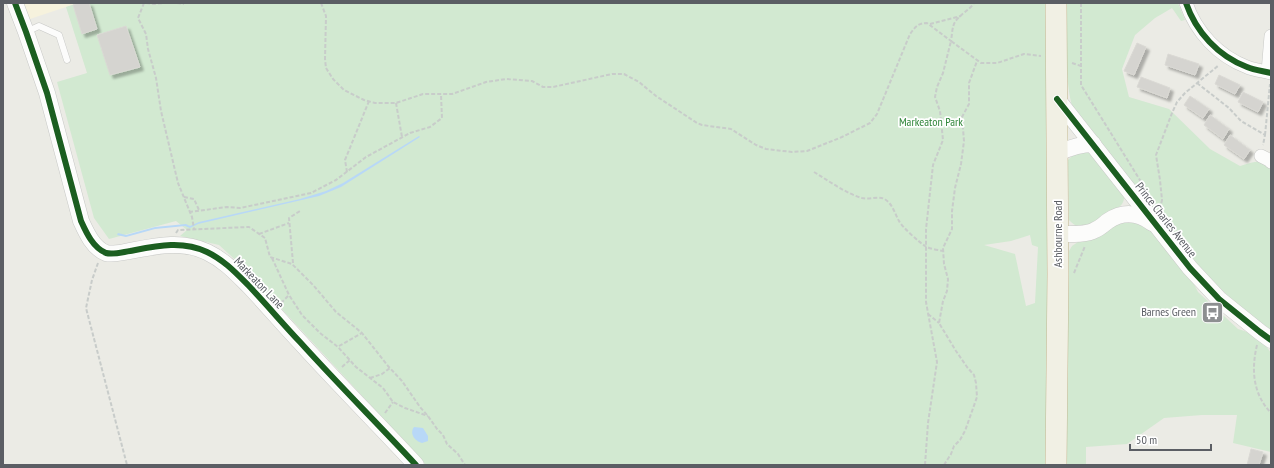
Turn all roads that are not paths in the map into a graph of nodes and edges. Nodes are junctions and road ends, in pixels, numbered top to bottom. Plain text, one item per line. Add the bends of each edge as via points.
1 (15, 3) edge
2 (1056, 3) edge
3 (1186, 3) edge
4 (26, 32) junction
5 (1271, 36) edge
6 (67, 60) dead end
7 (1270, 76) edge
8 (1057, 99) junction
9 (1093, 144) junction
10 (1058, 153) junction
11 (1160, 231) junction
12 (1058, 234) junction
13 (1261, 341) edge
14 (416, 465) edge
15 (1056, 465) edge

1 - 4 street
2 - 8 highway, Ashbourne Road
3 - 7 street via 1201,33 1218,49 1233,61
4 - 6 lane via 39,26 59,35
4 - 14 street, Markeaton Lane via 47,93 81,221 91,240 102,251 113,254 177,245 201,249 216,257 231,268 264,302
5 - 7 street
8 - 9 street, Prince Charles Avenue
8 - 10 highway, Ashbourne Road
9 - 10 street via 1073,146
9 - 11 street, Prince Charles Avenue
10 - 12 highway, Ashbourne Road
11 - 12 street, Prince Charles Avenue via 1141,216 1129,213 1112,218 1094,231
11 - 13 street, Prince Charles Avenue via 1190,268
12 - 15 highway, Ashbourne Road

